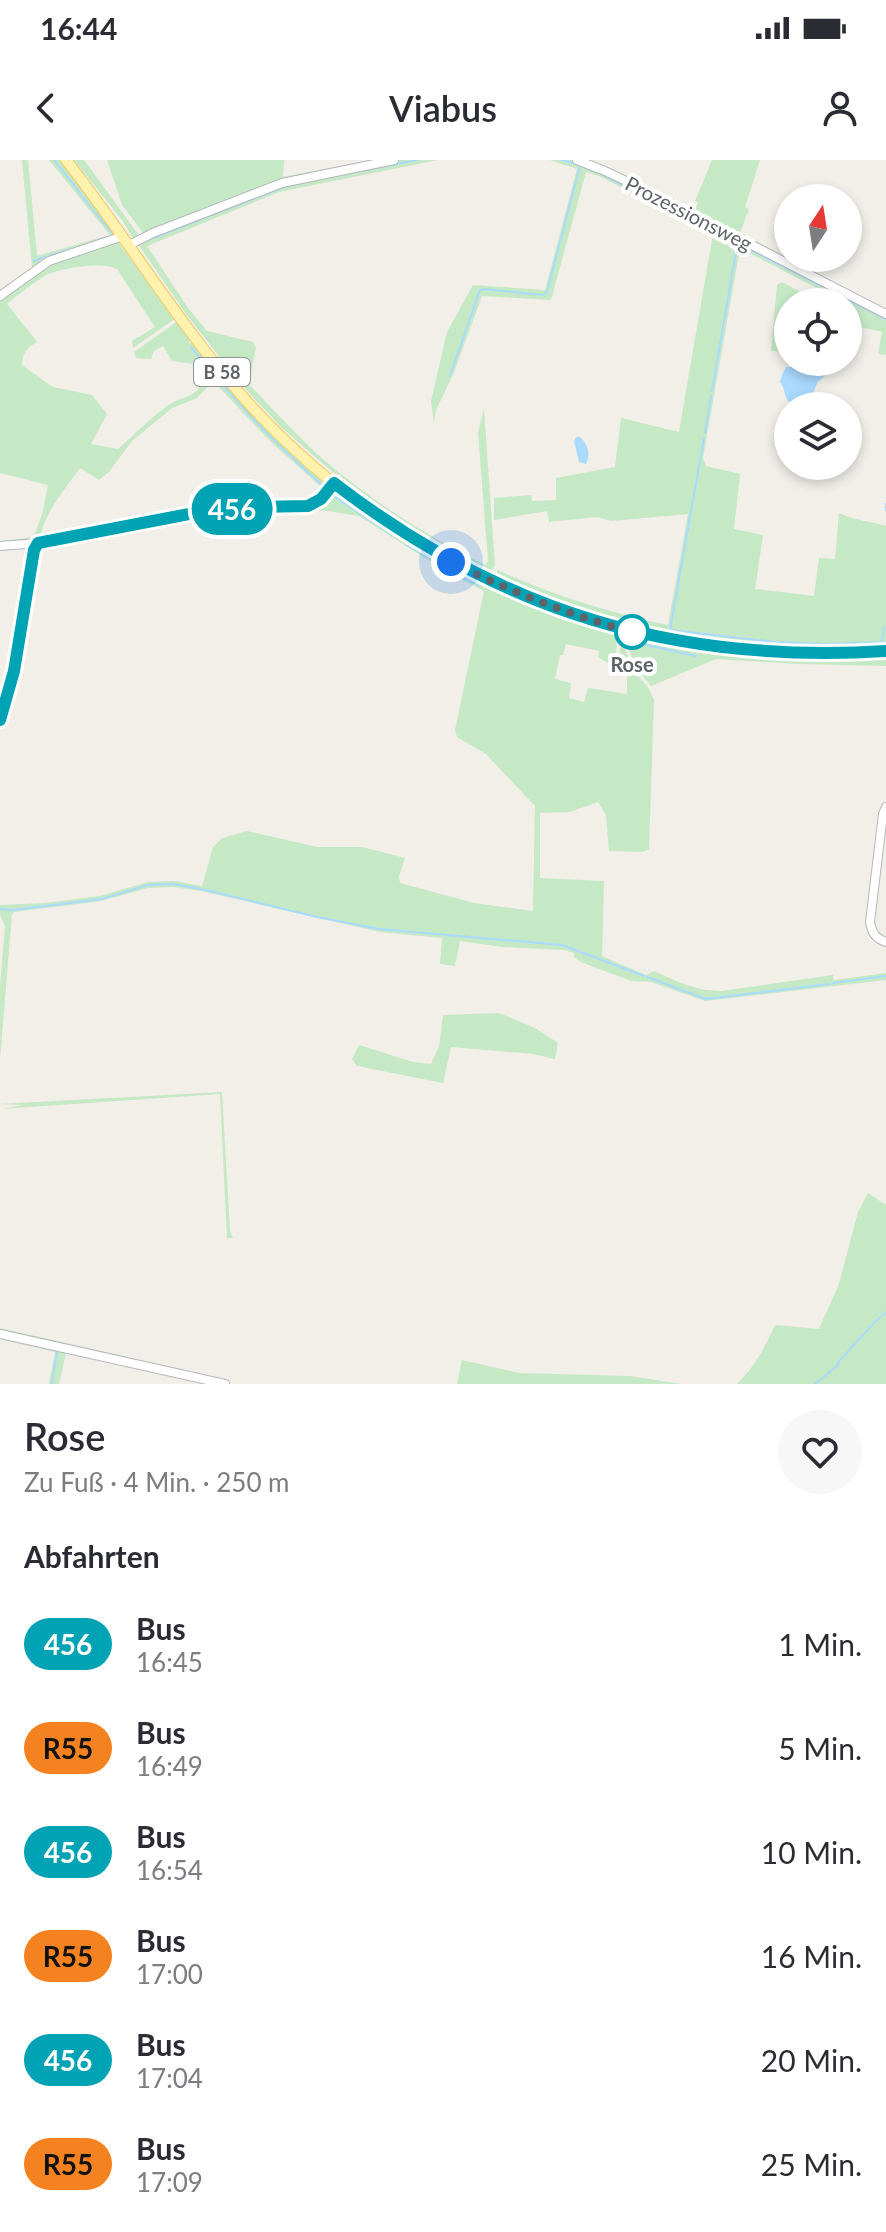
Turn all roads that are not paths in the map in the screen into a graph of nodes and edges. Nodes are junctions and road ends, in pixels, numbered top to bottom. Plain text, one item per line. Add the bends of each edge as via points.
1 (66, 160) edge
2 (394, 160) edge
3 (577, 160) edge
4 (126, 240) junction
5 (0, 296) edge
6 (886, 314) edge
7 (334, 483) junction
8 (38, 543) junction
9 (0, 546) edge
10 (886, 651) edge
11 (0, 720) edge
12 (886, 807) edge
13 (881, 865) edge
14 (886, 942) edge
15 (0, 1334) edge
16 (225, 1384) edge

1 - 4 main road, B 58
2 - 4 street via 282,183
3 - 6 street, Prozessionsweg
4 - 5 street via 49,261
4 - 7 main road, B 58 via 236,389
7 - 8 street via 308,506 194,513
7 - 10 main road, B 58 via 451,562 594,621 663,639 740,650
8 - 9 street
8 - 11 street
12 - 13 street
13 - 14 street via 870,922 872,933
15 - 16 street

